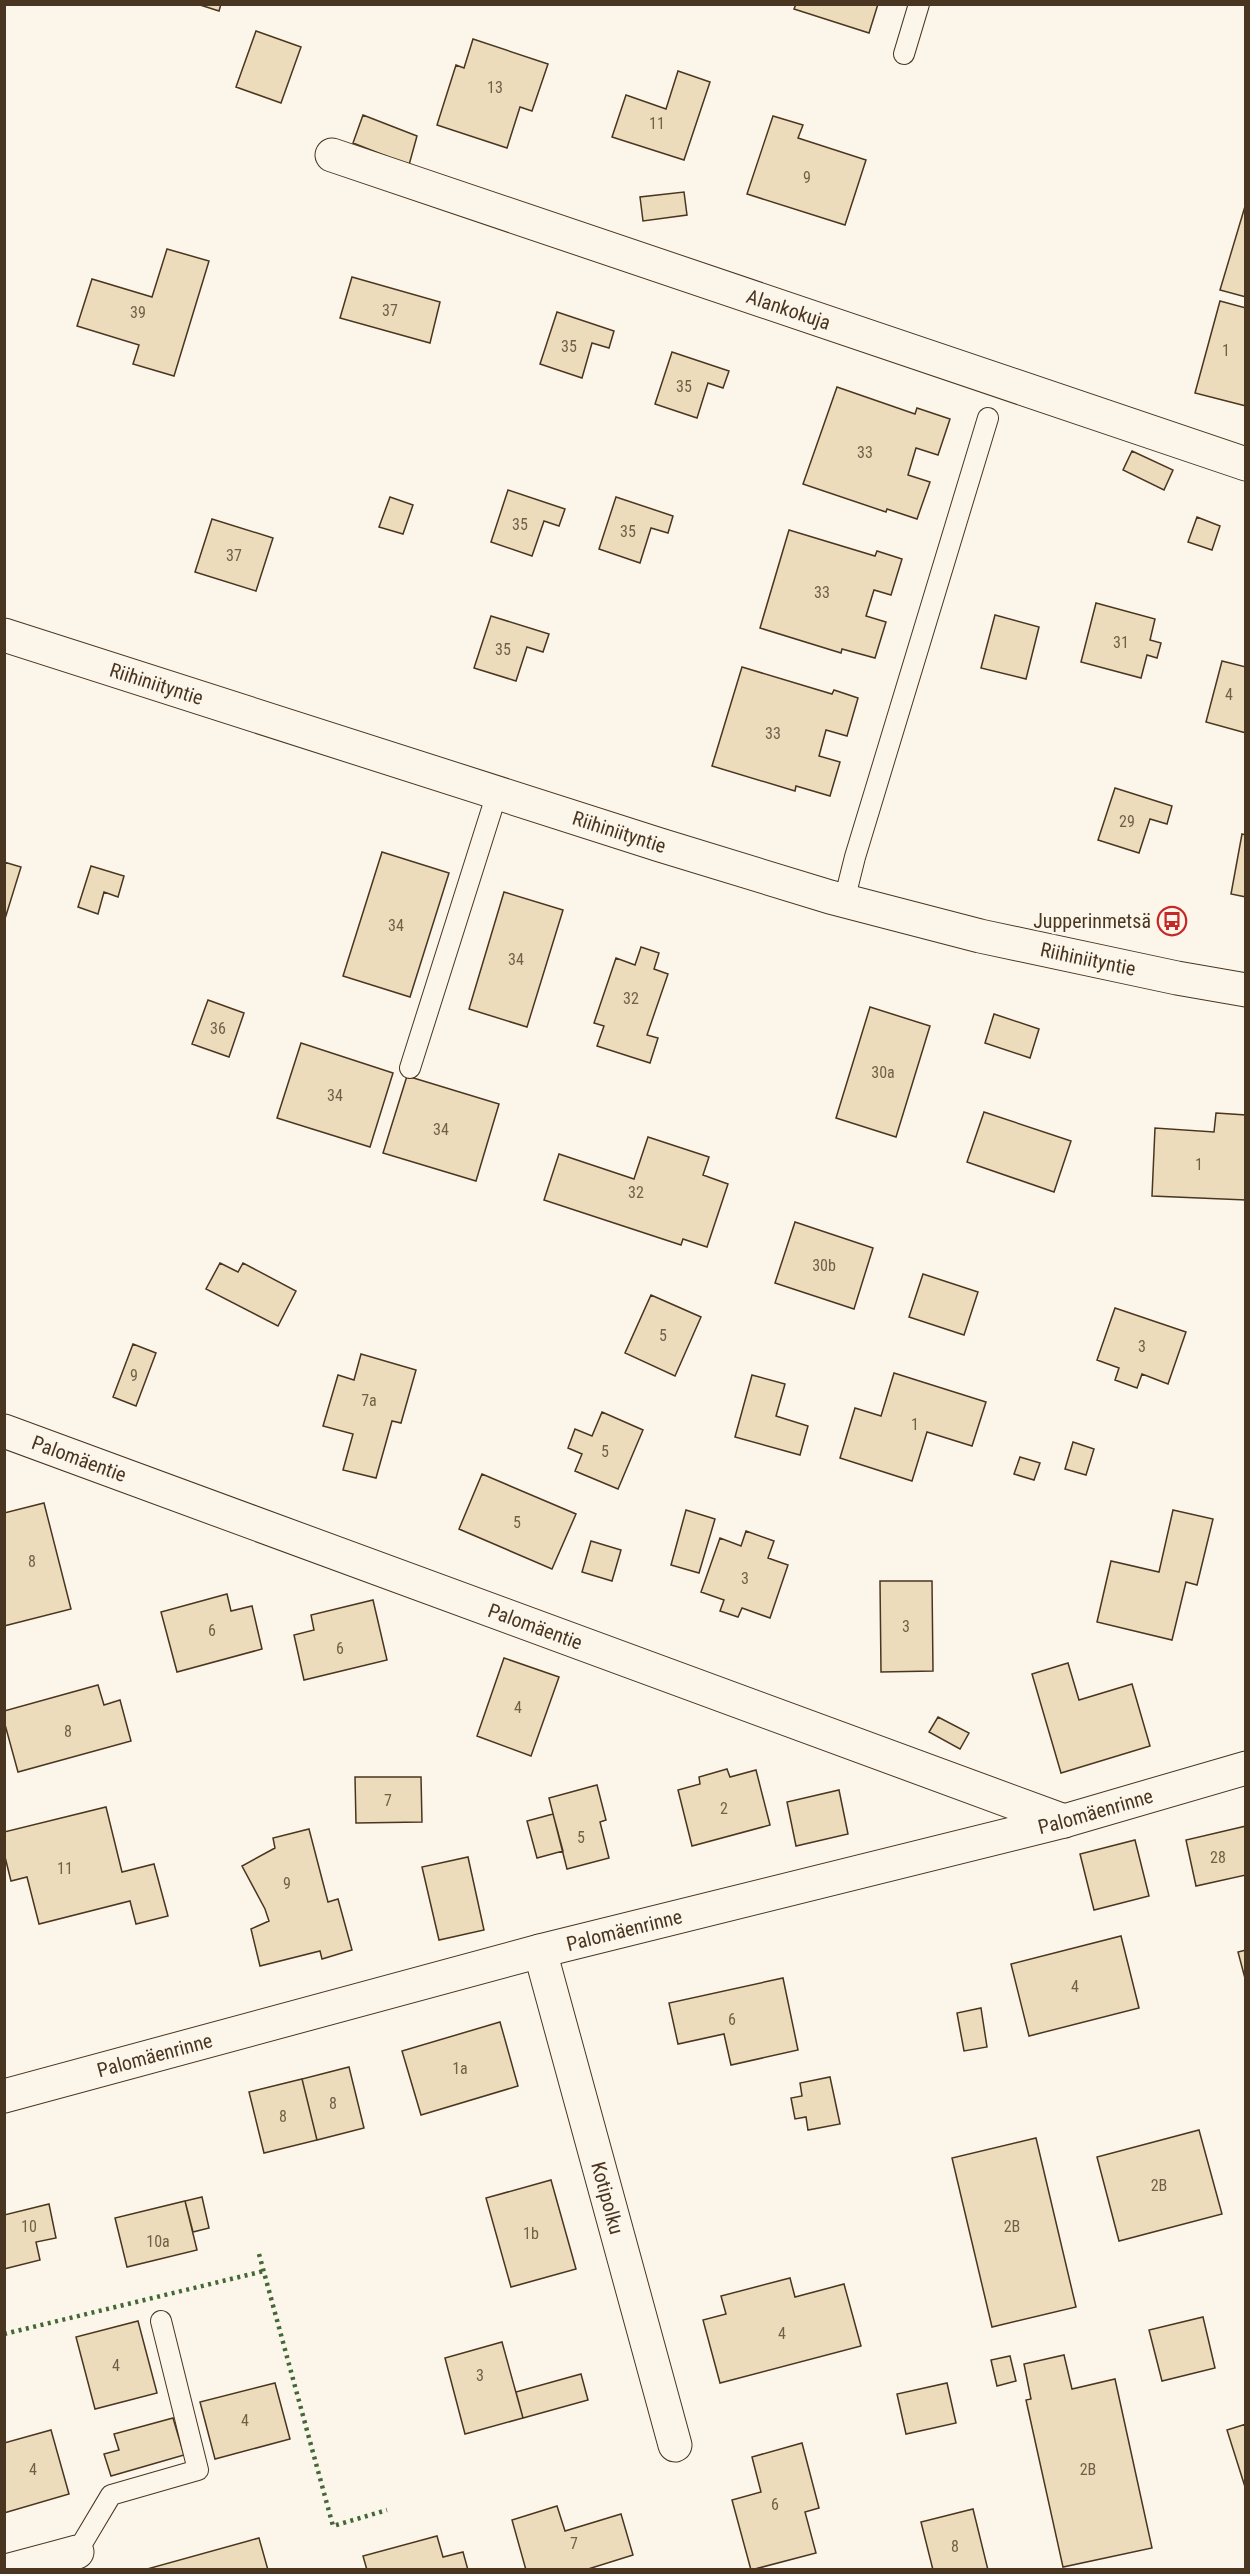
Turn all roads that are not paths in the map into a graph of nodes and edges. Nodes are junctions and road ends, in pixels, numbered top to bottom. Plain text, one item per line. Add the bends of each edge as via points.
1 (919, 4) edge
2 (904, 54) dead end
3 (332, 154) dead end
4 (988, 418) dead end
5 (1245, 464) edge
6 (4, 635) edge
7 (497, 793) junction
8 (844, 901) junction
9 (1245, 990) edge
10 (410, 1068) dead end
11 (4, 1431) edge
12 (1245, 1768) edge
13 (1064, 1821) junction
14 (540, 1951) junction
15 (4, 2096) edge
16 (161, 2321) dead end
17 (675, 2445) dead end
18 (77, 2552) joint
19 (10, 2570) edge

1 - 2 lane
3 - 5 street, Alankokuja
4 - 8 lane
6 - 7 street, Riihiniityntie
7 - 8 street, Riihiniityntie
7 - 10 lane
8 - 9 street, Riihiniityntie via 980,936
11 - 13 street, Palomäentie
12 - 13 street, Palomäenrinne
13 - 14 street, Palomäenrinne
14 - 15 street, Palomäenrinne
14 - 17 street, Kotipolku
16 - 18 lane via 198,2470 111,2495
18 - 19 street

